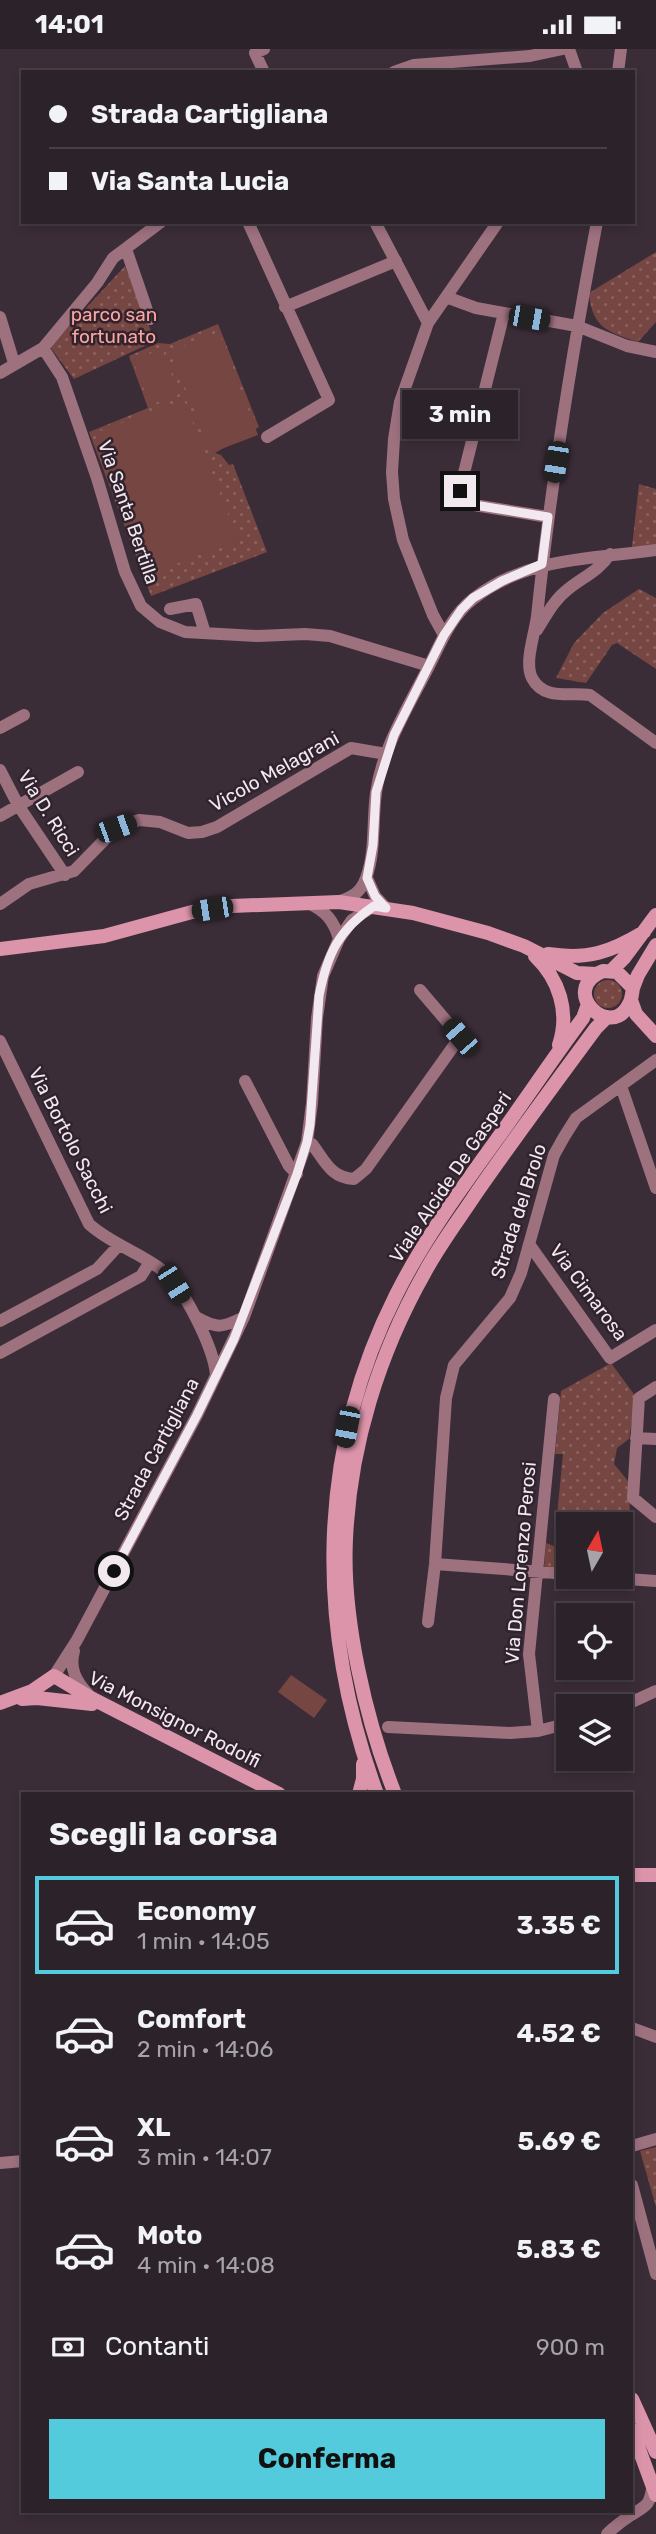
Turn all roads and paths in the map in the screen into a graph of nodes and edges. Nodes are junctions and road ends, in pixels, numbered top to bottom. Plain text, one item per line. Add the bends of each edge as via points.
1 (264, 49) edge
2 (563, 49) edge
3 (569, 49) edge
4 (621, 49) edge
5 (471, 67) edge
6 (263, 70) edge
7 (400, 70) edge
8 (576, 70) edge
9 (618, 70) edge
10 (158, 224) edge
11 (249, 224) edge
12 (376, 224) edge
13 (497, 224) edge
14 (597, 224) edge
15 (126, 249) junction
16 (396, 261) junction
17 (446, 297) junction
18 (285, 307) junction
19 (505, 313) junction
20 (0, 317) edge
21 (150, 319) dead end
22 (428, 323) junction
23 (577, 326) junction
24 (43, 348) junction
25 (656, 352) edge
26 (14, 363) junction
27 (0, 373) edge
28 (267, 437) dead end
29 (548, 517) junction
30 (655, 552) edge
31 (611, 554) junction
32 (542, 564) junction
33 (170, 609) dead end
34 (205, 632) junction
35 (535, 633) junction
36 (444, 635) junction
37 (429, 667) junction
38 (24, 715) dead end
39 (0, 728) edge
40 (656, 743) edge
41 (386, 754) junction
42 (0, 771) edge
43 (78, 772) dead end
44 (18, 806) junction
45 (0, 815) edge
46 (65, 875) junction
47 (367, 878) junction
48 (304, 902) junction
49 (339, 902) junction
50 (0, 904) edge
51 (380, 907) junction
52 (656, 915) edge
53 (644, 932) junction
54 (339, 939) junction
55 (0, 940) edge
56 (30, 945) junction
57 (656, 945) edge
58 (0, 949) edge
59 (530, 949) junction
60 (566, 968) junction
61 (611, 971) junction
62 (596, 974) junction
63 (420, 990) dead end
64 (632, 994) junction
65 (586, 999) junction
66 (611, 1017) junction
67 (643, 1023) junction
68 (656, 1036) edge
69 (0, 1041) edge
70 (557, 1053) junction
71 (656, 1060) edge
72 (245, 1081) dead end
73 (621, 1086) junction
74 (307, 1142) junction
75 (297, 1174) junction
76 (656, 1188) edge
77 (529, 1244) junction
78 (119, 1245) junction
79 (150, 1262) junction
80 (244, 1317) junction
81 (0, 1321) edge
82 (656, 1330) edge
83 (208, 1331) junction
84 (231, 1346) junction
85 (0, 1353) edge
86 (216, 1376) junction
87 (656, 1387) edge
88 (554, 1399) dead end
89 (636, 1438) junction
90 (656, 1439) edge
91 (656, 1517) edge
92 (435, 1564) junction
93 (538, 1571) junction
94 (556, 1573) edge
95 (634, 1579) edge
96 (656, 1581) edge
97 (428, 1622) dead end
98 (77, 1640) junction
99 (54, 1676) junction
100 (656, 1691) edge
101 (91, 1698) junction
102 (5, 1702) edge
103 (633, 1702) edge
104 (106, 1706) junction
105 (556, 1726) edge
106 (388, 1727) dead end
107 (538, 1731) junction
108 (363, 1752) junction
109 (275, 1792) edge
110 (360, 1792) edge
111 (376, 1792) edge
112 (394, 1792) edge
113 (633, 1875) edge
114 (656, 1875) edge
115 (633, 2028) edge
116 (656, 2037) edge
117 (656, 2139) edge
118 (633, 2145) edge
119 (21, 2161) edge
120 (0, 2163) edge
121 (633, 2189) edge
122 (656, 2274) edge
123 (633, 2401) edge
124 (633, 2433) edge
125 (656, 2452) edge
126 (654, 2489) edge
127 (607, 2534) edge

1 - 6 street via 255,53
2 - 5 street
3 - 8 street
4 - 9 street
5 - 7 street via 414,65
10 - 15 street
11 - 18 street
12 - 16 street
13 - 17 street
14 - 23 street
15 - 21 street
15 - 24 street via 113,258
16 - 18 street
16 - 22 street
17 - 19 street
17 - 22 street
18 - 28 street via 329,400
19 - 23 street
19 - 29 street via 464,473 462,503
20 - 26 street
22 - 36 street via 400,402 392,472 403,540
23 - 25 street via 628,347
23 - 29 street
24 - 26 street
24 - 34 street, Via Santa Bertilla via 62,377 125,572 141,606 160,622 185,632
26 - 27 street
29 - 32 street
30 - 31 street
31 - 32 street
31 - 35 street via 602,566 566,591
32 - 35 street
32 - 36 street via 473,598
33 - 34 street via 196,604
34 - 37 street, Via Santa Bertilla via 330,636
35 - 40 street via 531,677 539,688 561,695 590,695
36 - 37 street
37 - 41 street
38 - 39 street
41 - 46 street, Vicolo Melagrani via 351,748 202,832 138,820 116,828
41 - 47 street via 376,792
42 - 44 street, Via D. Ricci
43 - 44 street
44 - 45 street
44 - 46 street, Via D. Ricci
46 - 50 street, Vicolo Melagrani via 29,884
47 - 49 street via 356,894
47 - 51 street
48 - 49 main road
48 - 54 street via 326,913
48 - 56 main road via 232,905 104,936
49 - 51 main road
51 - 54 street, Strada Cartigliana via 352,920
51 - 59 main road via 454,923
52 - 53 main road
53 - 59 main road via 617,949 595,954 565,957
53 - 61 main road
54 - 74 street, Strada Cartigliana via 319,996
55 - 56 main road
56 - 58 main road
57 - 64 main road, Viale Alcide De Gasperi
59 - 60 main road
59 - 70 main road via 558,989 563,1007
60 - 62 main road
60 - 65 main road
61 - 62 main road
61 - 64 main road via 623,975
62 - 65 main road, Viale Alcide De Gasperi via 589,982
63 - 74 street via 460,1037 366,1169 354,1179 341,1178
64 - 66 main road, Viale Alcide De Gasperi via 622,1013
64 - 67 main road
65 - 66 main road via 594,1013
65 - 70 main road, Viale Alcide De Gasperi via 583,1018
66 - 67 main road
66 - 112 main road, Viale Alcide De Gasperi via 596,1028 521,1129 425,1271 387,1352 362,1430 346,1541 350,1615 372,1725
67 - 68 main road
69 - 78 street, Via Bortolo Sacchi via 89,1224
70 - 108 main road, Viale Alcide De Gasperi via 413,1263 374,1346 350,1416 338,1476 333,1543 342,1662
71 - 73 street, Strada del Brolo
72 - 75 street
73 - 76 street
73 - 77 street, Strada del Brolo via 576,1118 564,1137 554,1155
74 - 75 street, Strada Cartigliana
75 - 80 street, Strada Cartigliana
77 - 82 street, Via Cimarosa via 610,1358
77 - 92 street, Strada del Brolo via 510,1298 454,1365 447,1391
78 - 79 street, Via Bortolo Sacchi
78 - 81 street via 97,1269
79 - 83 street, Via Bortolo Sacchi via 164,1272
79 - 85 street via 141,1276
80 - 83 street
80 - 84 street, Strada Cartigliana
83 - 84 street, Via Bortolo Sacchi via 218,1329
83 - 86 street
84 - 86 street, Strada Cartigliana
86 - 98 street, Strada Cartigliana
87 - 89 street via 639,1398
88 - 93 street, Via Don Lorenzo Perosi
89 - 90 street
89 - 91 street via 633,1498
92 - 93 street
92 - 97 street, Strada del Brolo
93 - 94 street
93 - 107 street, Via Don Lorenzo Perosi via 529,1654
95 - 96 street
98 - 99 street, Strada Cartigliana
98 - 101 street via 74,1673
99 - 101 main road, Via Monsignor Rodolfi
99 - 102 main road, Strada Cartigliana
100 - 103 street
101 - 104 main road, Via Monsignor Rodolfi
102 - 104 main road via 37,1698
104 - 109 main road, Via Monsignor Rodolfi
105 - 107 street
106 - 107 street
108 - 110 main road
108 - 111 main road, Viale Alcide De Gasperi
113 - 114 main road
115 - 116 street
117 - 118 street
119 - 120 street
121 - 122 street
123 - 125 main road
124 - 126 main road
126 - 127 street via 646,2507

